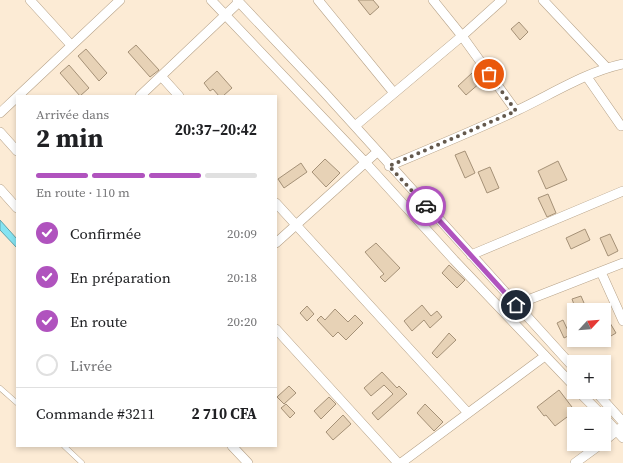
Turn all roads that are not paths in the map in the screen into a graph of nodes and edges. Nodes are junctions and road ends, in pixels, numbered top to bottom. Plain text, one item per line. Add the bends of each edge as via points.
1 (30, 0) edge
2 (120, 0) edge
3 (211, 0) edge
4 (318, 0) edge
5 (433, 0) edge
6 (502, 0) edge
7 (543, 0) edge
8 (233, 7) edge
9 (462, 36) junction
10 (71, 45) junction
11 (623, 64) edge
12 (607, 68) junction
13 (161, 76) junction
14 (587, 76) junction
15 (394, 93) junction
16 (18, 95) edge
17 (141, 95) edge
18 (178, 95) edge
19 (16, 97) edge
20 (516, 111) junction
21 (0, 113) edge
22 (355, 126) junction
23 (621, 126) dead end
24 (0, 132) edge
25 (16, 150) edge
26 (377, 152) junction
27 (365, 162) junction
28 (389, 166) junction
29 (0, 189) edge
30 (623, 191) edge
31 (277, 204) edge
32 (16, 207) edge
33 (296, 225) junction
34 (277, 242) edge
35 (471, 255) junction
36 (623, 263) edge
37 (601, 272) junction
38 (516, 305) junction
39 (623, 320) edge
40 (277, 330) edge
41 (545, 356) junction
42 (567, 360) edge
43 (567, 379) edge
44 (0, 388) edge
45 (586, 399) edge
46 (602, 399) edge
47 (16, 402) edge
48 (594, 407) edge
49 (468, 413) junction
50 (623, 422) edge
51 (611, 423) edge
52 (621, 431) edge
53 (611, 437) edge
54 (65, 447) edge
55 (65, 447) edge
56 (233, 447) edge
57 (591, 451) edge
58 (77, 463) edge
59 (82, 463) edge
60 (248, 463) edge
61 (398, 463) edge
62 (401, 463) edge
63 (575, 463) edge

1 - 10 street
2 - 10 street
3 - 8 street
4 - 15 street
5 - 9 street
6 - 9 street
7 - 12 street
8 - 13 street
8 - 22 street
8 - 27 street
9 - 15 street
9 - 20 street
10 - 16 street
11 - 12 street
12 - 14 street
13 - 17 street
13 - 18 street
14 - 20 street
14 - 23 street
15 - 22 street
19 - 21 street
20 - 28 street
22 - 26 street
24 - 25 street
26 - 27 street
26 - 28 street
27 - 33 street
27 - 41 street
28 - 35 street
29 - 32 street
30 - 35 street
31 - 33 street
33 - 34 street
33 - 49 street
35 - 38 street
36 - 37 street
37 - 38 street
37 - 39 street
38 - 42 street
40 - 61 street
41 - 43 street
41 - 49 street
44 - 47 lane
45 - 48 street
46 - 50 street
49 - 62 street
51 - 52 street
52 - 53 street
54 - 58 lane
55 - 59 lane
56 - 60 street
57 - 63 street

